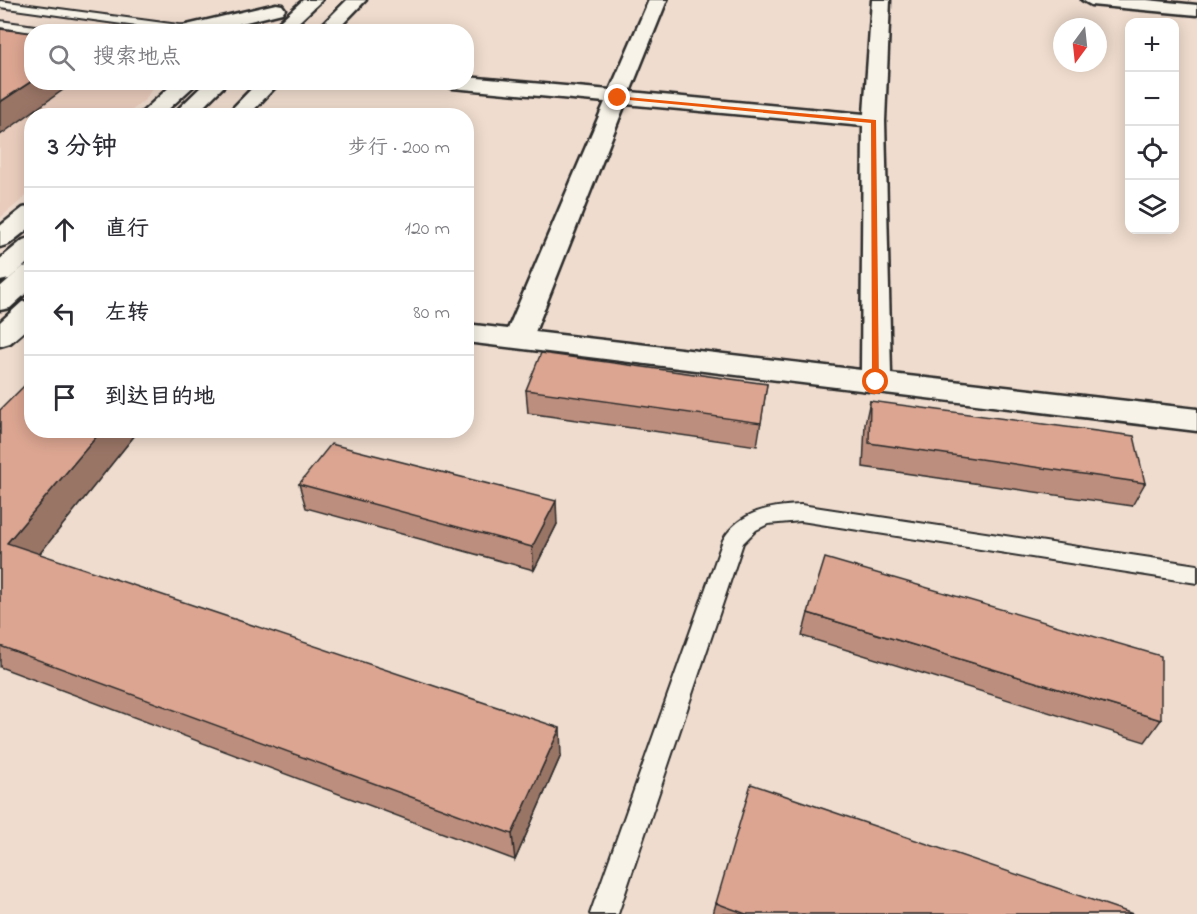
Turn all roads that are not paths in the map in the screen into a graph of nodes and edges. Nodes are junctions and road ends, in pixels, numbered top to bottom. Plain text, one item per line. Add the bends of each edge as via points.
1 (313, 0) edge
2 (332, 0) edge
3 (357, 0) edge
4 (658, 0) edge
5 (881, 0) edge
6 (1091, 0) edge
7 (0, 4) edge
8 (85, 4) dead end
9 (281, 5) edge
10 (1197, 10) edge
11 (68, 13) junction
12 (0, 24) edge
13 (142, 24) edge
14 (207, 24) edge
15 (258, 24) edge
16 (286, 24) edge
17 (306, 24) edge
18 (332, 24) edge
19 (24, 27) edge
20 (474, 84) edge
21 (179, 90) edge
22 (209, 90) edge
23 (233, 90) edge
24 (262, 90) edge
25 (618, 98) junction
26 (157, 108) edge
27 (189, 108) edge
28 (213, 108) edge
29 (243, 108) edge
30 (874, 121) junction
31 (24, 220) edge
32 (0, 239) edge
33 (24, 252) edge
34 (0, 273) edge
35 (24, 280) edge
36 (0, 302) edge
37 (24, 315) edge
38 (474, 334) edge
39 (0, 337) edge
40 (518, 339) junction
41 (876, 382) junction
42 (1197, 420) edge
43 (1197, 574) edge
44 (604, 914) edge

1 - 16 street
2 - 17 street
3 - 18 street
4 - 25 street
5 - 30 street
6 - 10 street
7 - 11 lane
8 - 11 lane
9 - 14 street
9 - 15 street
11 - 13 lane
12 - 19 lane
20 - 25 street
21 - 26 street
22 - 27 street
23 - 28 street
24 - 29 street
25 - 30 street
25 - 40 street
30 - 41 street
31 - 32 street
33 - 34 street
35 - 36 street
37 - 39 street
38 - 40 street
40 - 41 street
41 - 42 street
43 - 44 lane via 801,513 768,514 744,527 734,540

